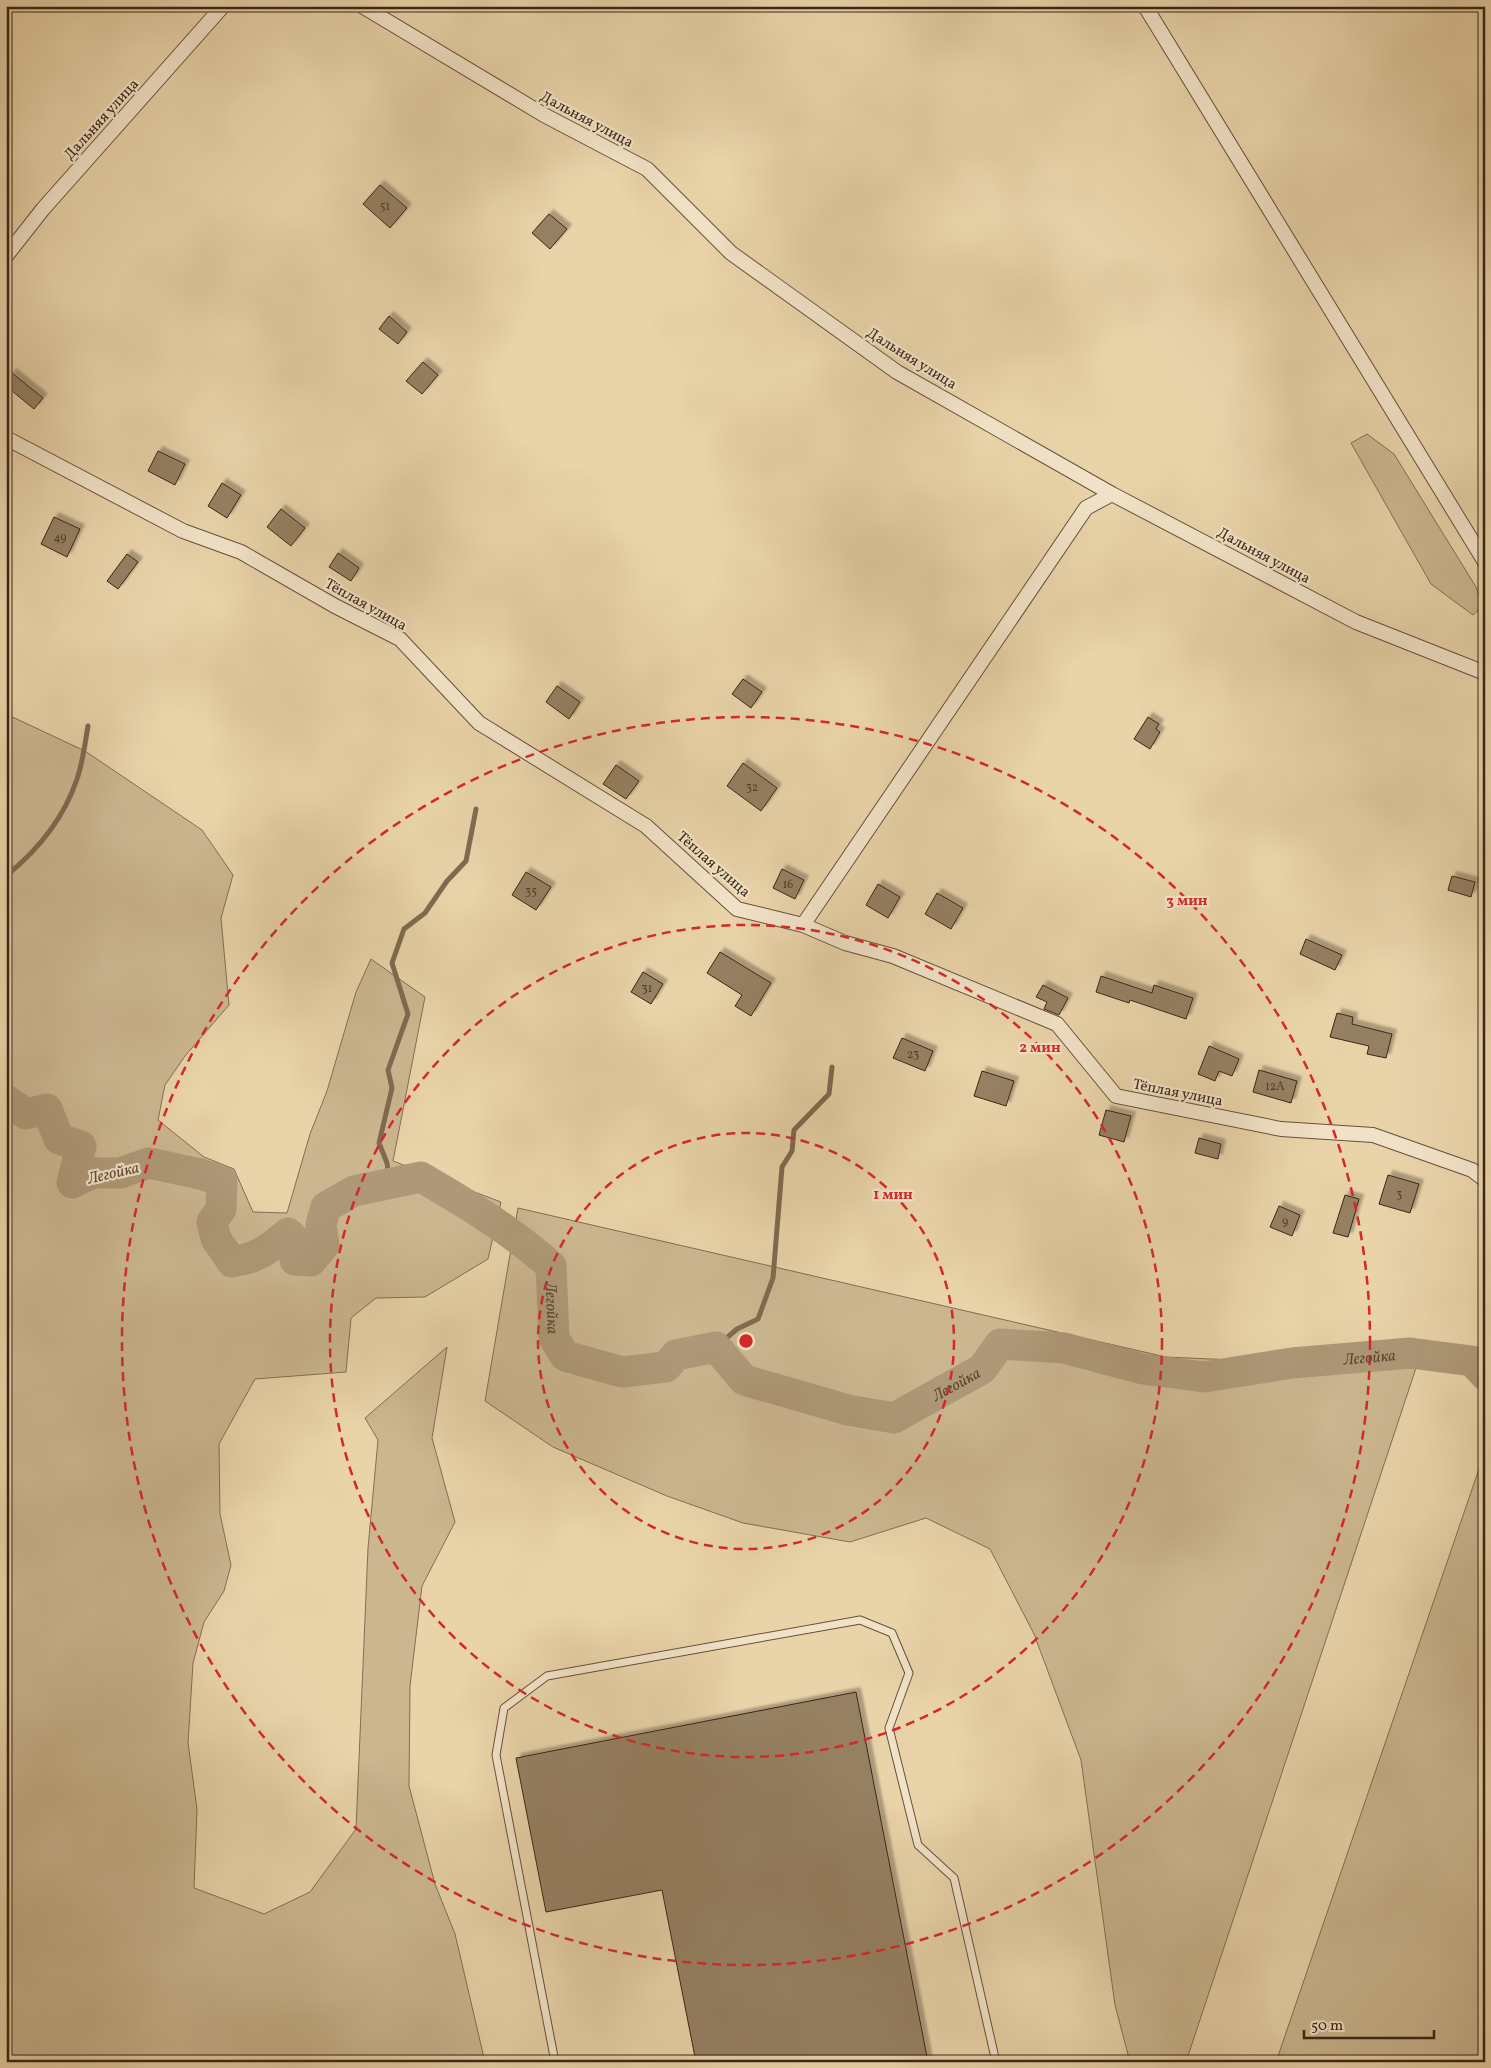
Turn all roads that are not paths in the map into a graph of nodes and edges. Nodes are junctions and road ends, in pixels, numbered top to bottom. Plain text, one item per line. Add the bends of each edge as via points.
1 (223, 6) edge
2 (362, 6) edge
3 (1144, 6) edge
4 (6, 256) edge
5 (6, 438) edge
6 (1112, 494) junction
7 (1485, 562) edge
8 (1485, 673) edge
9 (804, 925) junction
10 (1485, 1180) edge
11 (555, 2062) edge
12 (996, 2062) edge

1 - 4 street, Дальняя улица via 43,209
2 - 6 street, Дальняя улица via 544,115 647,169 731,252 897,372
3 - 7 street
5 - 9 street, Тёплая улица via 183,531 241,552 335,606 400,638 479,723 646,826 737,909
6 - 8 street, Дальняя улица via 1356,622
6 - 9 street via 1086,508
9 - 10 street, Тёплая улица via 845,943 893,956 1057,1024 1116,1096 1281,1129 1373,1135 1472,1170
11 - 12 lane via 496,1755 504,1708 547,1676 860,1620 892,1633 909,1673 889,1728 918,1845 954,1878

